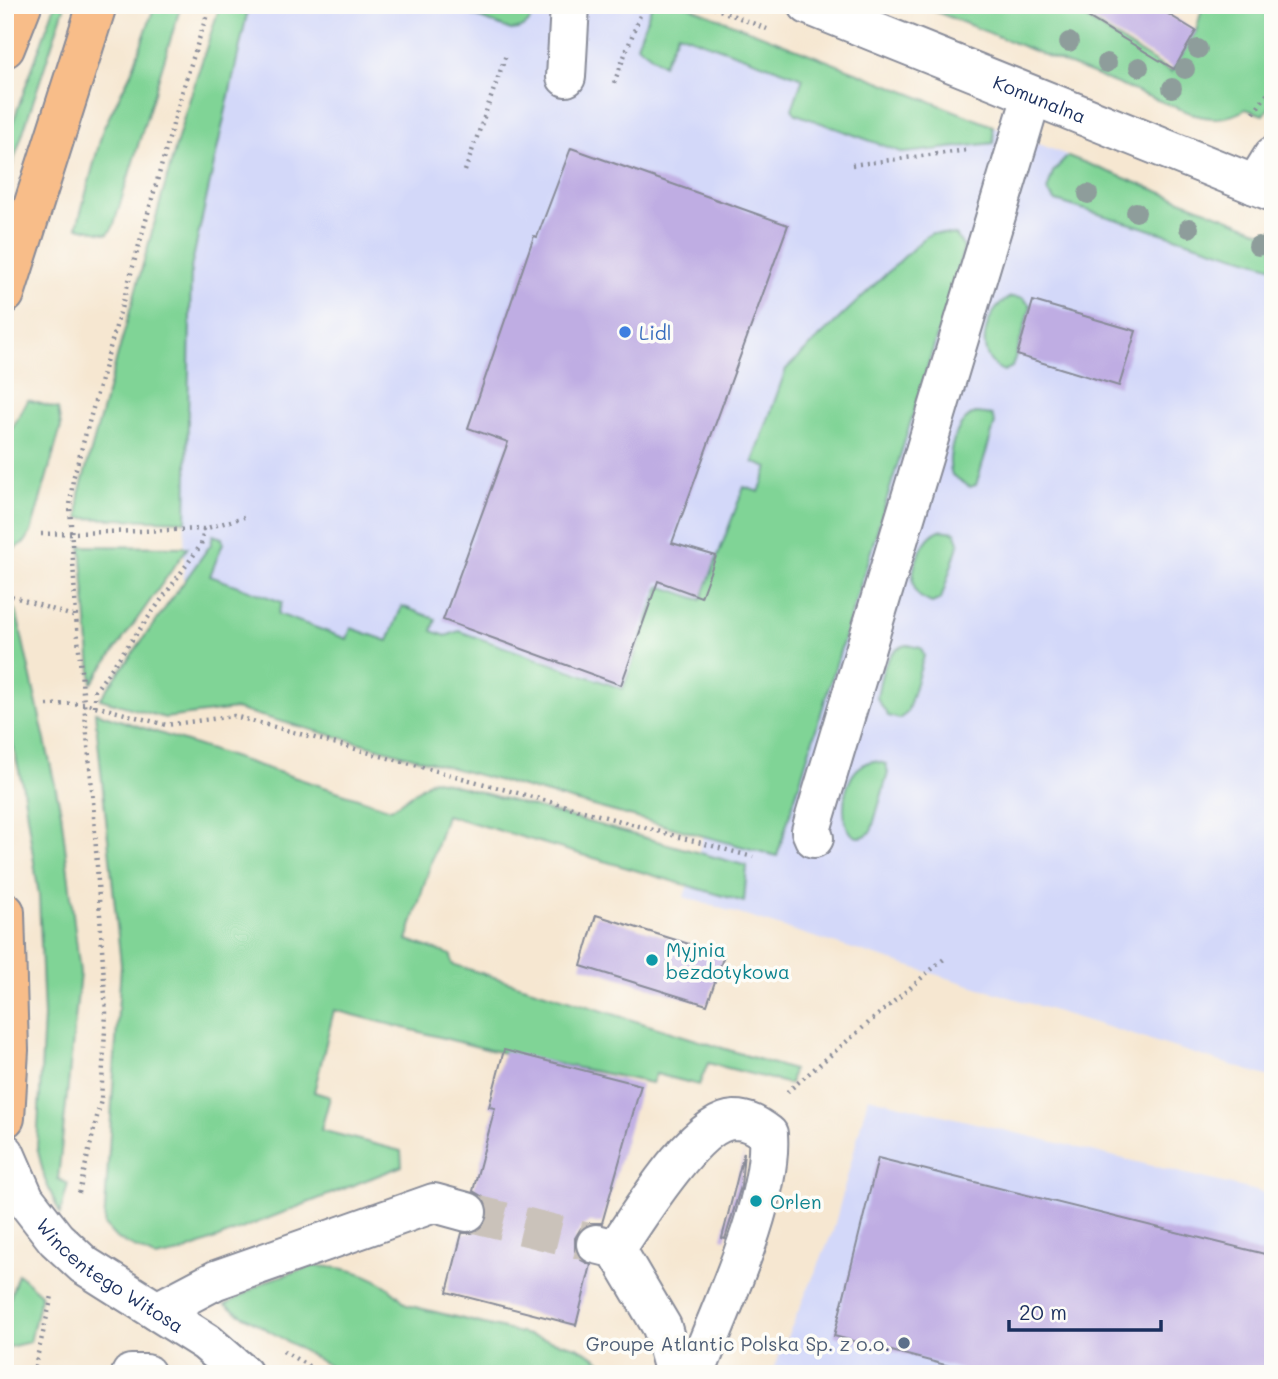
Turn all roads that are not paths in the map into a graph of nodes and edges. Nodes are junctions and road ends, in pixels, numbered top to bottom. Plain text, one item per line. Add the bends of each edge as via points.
1 (22, 5) edge
2 (97, 5) edge
3 (570, 5) edge
4 (808, 5) edge
5 (5, 48) edge
6 (566, 77) dead end
7 (1032, 96) junction
8 (1267, 178) edge
9 (5, 294) edge
10 (814, 838) dead end
11 (5, 912) edge
12 (5, 1118) edge
13 (5, 1153) edge
14 (467, 1212) tunnel mouth
15 (157, 1311) junction
16 (131, 1374) edge
17 (146, 1374) edge
18 (243, 1374) edge
19 (675, 1374) edge
20 (695, 1374) edge

1 - 5 main road
2 - 9 main road
3 - 6 street
4 - 7 street, Komunalna
7 - 8 street, Komunalna
7 - 10 street via 818,806 811,831
11 - 12 main road via 9,1050
13 - 15 street, Wincentego Witosa via 26,1199 65,1247 84,1265
14 - 15 street via 434,1203 216,1280
15 - 18 street, Wincentego Witosa via 206,1342
16 - 17 street
19 - 20 street via 662,1327 606,1247 706,1132 732,1120 753,1123 768,1134 770,1155 745,1246

